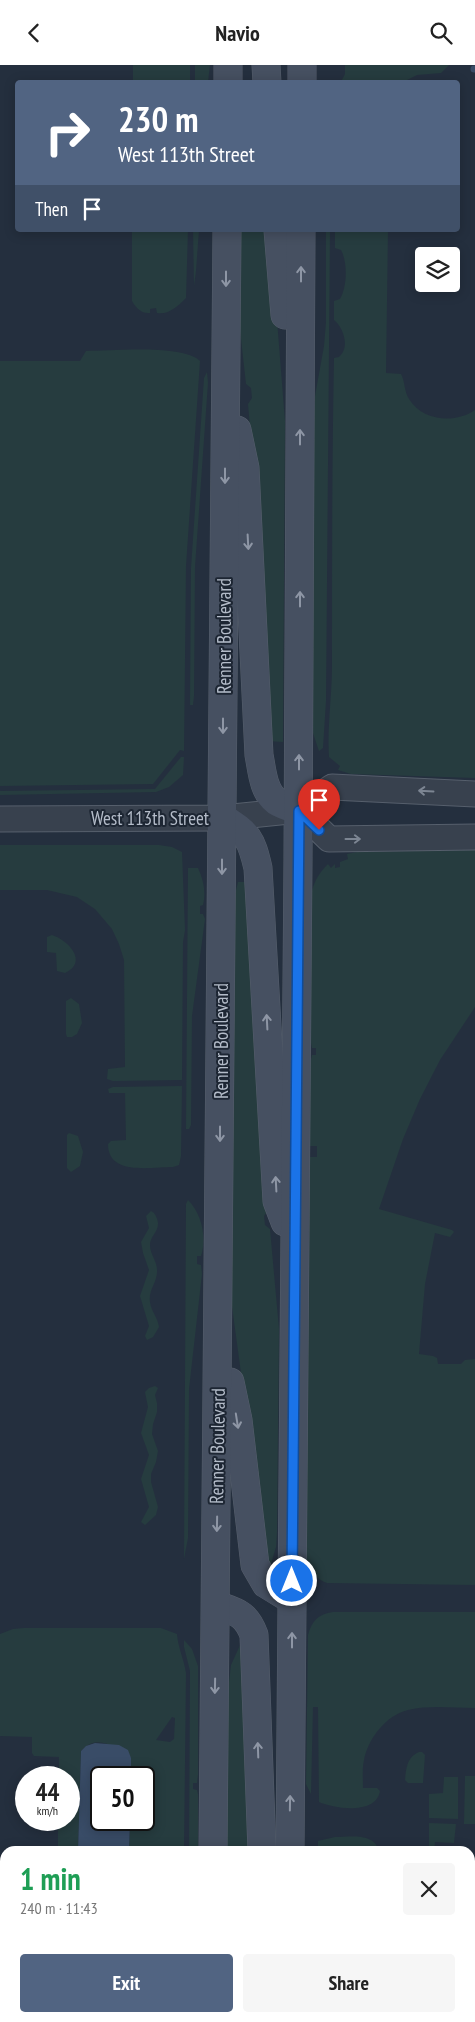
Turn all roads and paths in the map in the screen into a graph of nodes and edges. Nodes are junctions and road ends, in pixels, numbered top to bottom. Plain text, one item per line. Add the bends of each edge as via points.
1 (228, 65) edge
2 (266, 65) edge
3 (302, 65) edge
4 (228, 80) edge
5 (267, 80) edge
6 (302, 80) edge
7 (227, 232) edge
8 (278, 232) edge
9 (301, 232) edge
10 (301, 363) junction
11 (226, 372) junction
12 (475, 794) edge
13 (299, 811) junction
14 (223, 818) junction
15 (0, 819) edge
16 (475, 837) edge
17 (295, 1247) junction
18 (219, 1321) junction
19 (292, 1600) junction
20 (216, 1605) junction
21 (213, 1846) edge
22 (262, 1846) edge
23 (290, 1846) edge

1 - 4 main road
2 - 5 main road
3 - 6 main road
7 -> 11 main road, Renner Boulevard
8 - 10 main road via 286,331
10 -> 9 main road
13 -> 10 main road
11 -> 13 main road via 245,468 259,755 269,794 276,801
11 -> 14 main road, Renner Boulevard
12 -> 13 street via 332,787
13 - 14 street, West 113th Street
13 -> 16 street via 329,839
13 - 17 main road
14 - 15 street, West 113th Street
17 -> 14 main road via 277,1201 258,868 245,832
14 -> 18 main road, Renner Boulevard
17 - 19 main road
18 -> 19 main road via 238,1420 255,1565 266,1583
18 -> 20 main road, Renner Boulevard
23 -> 19 main road
20 -> 21 main road, Renner Boulevard
22 -> 20 main road via 254,1635 249,1622 239,1613

